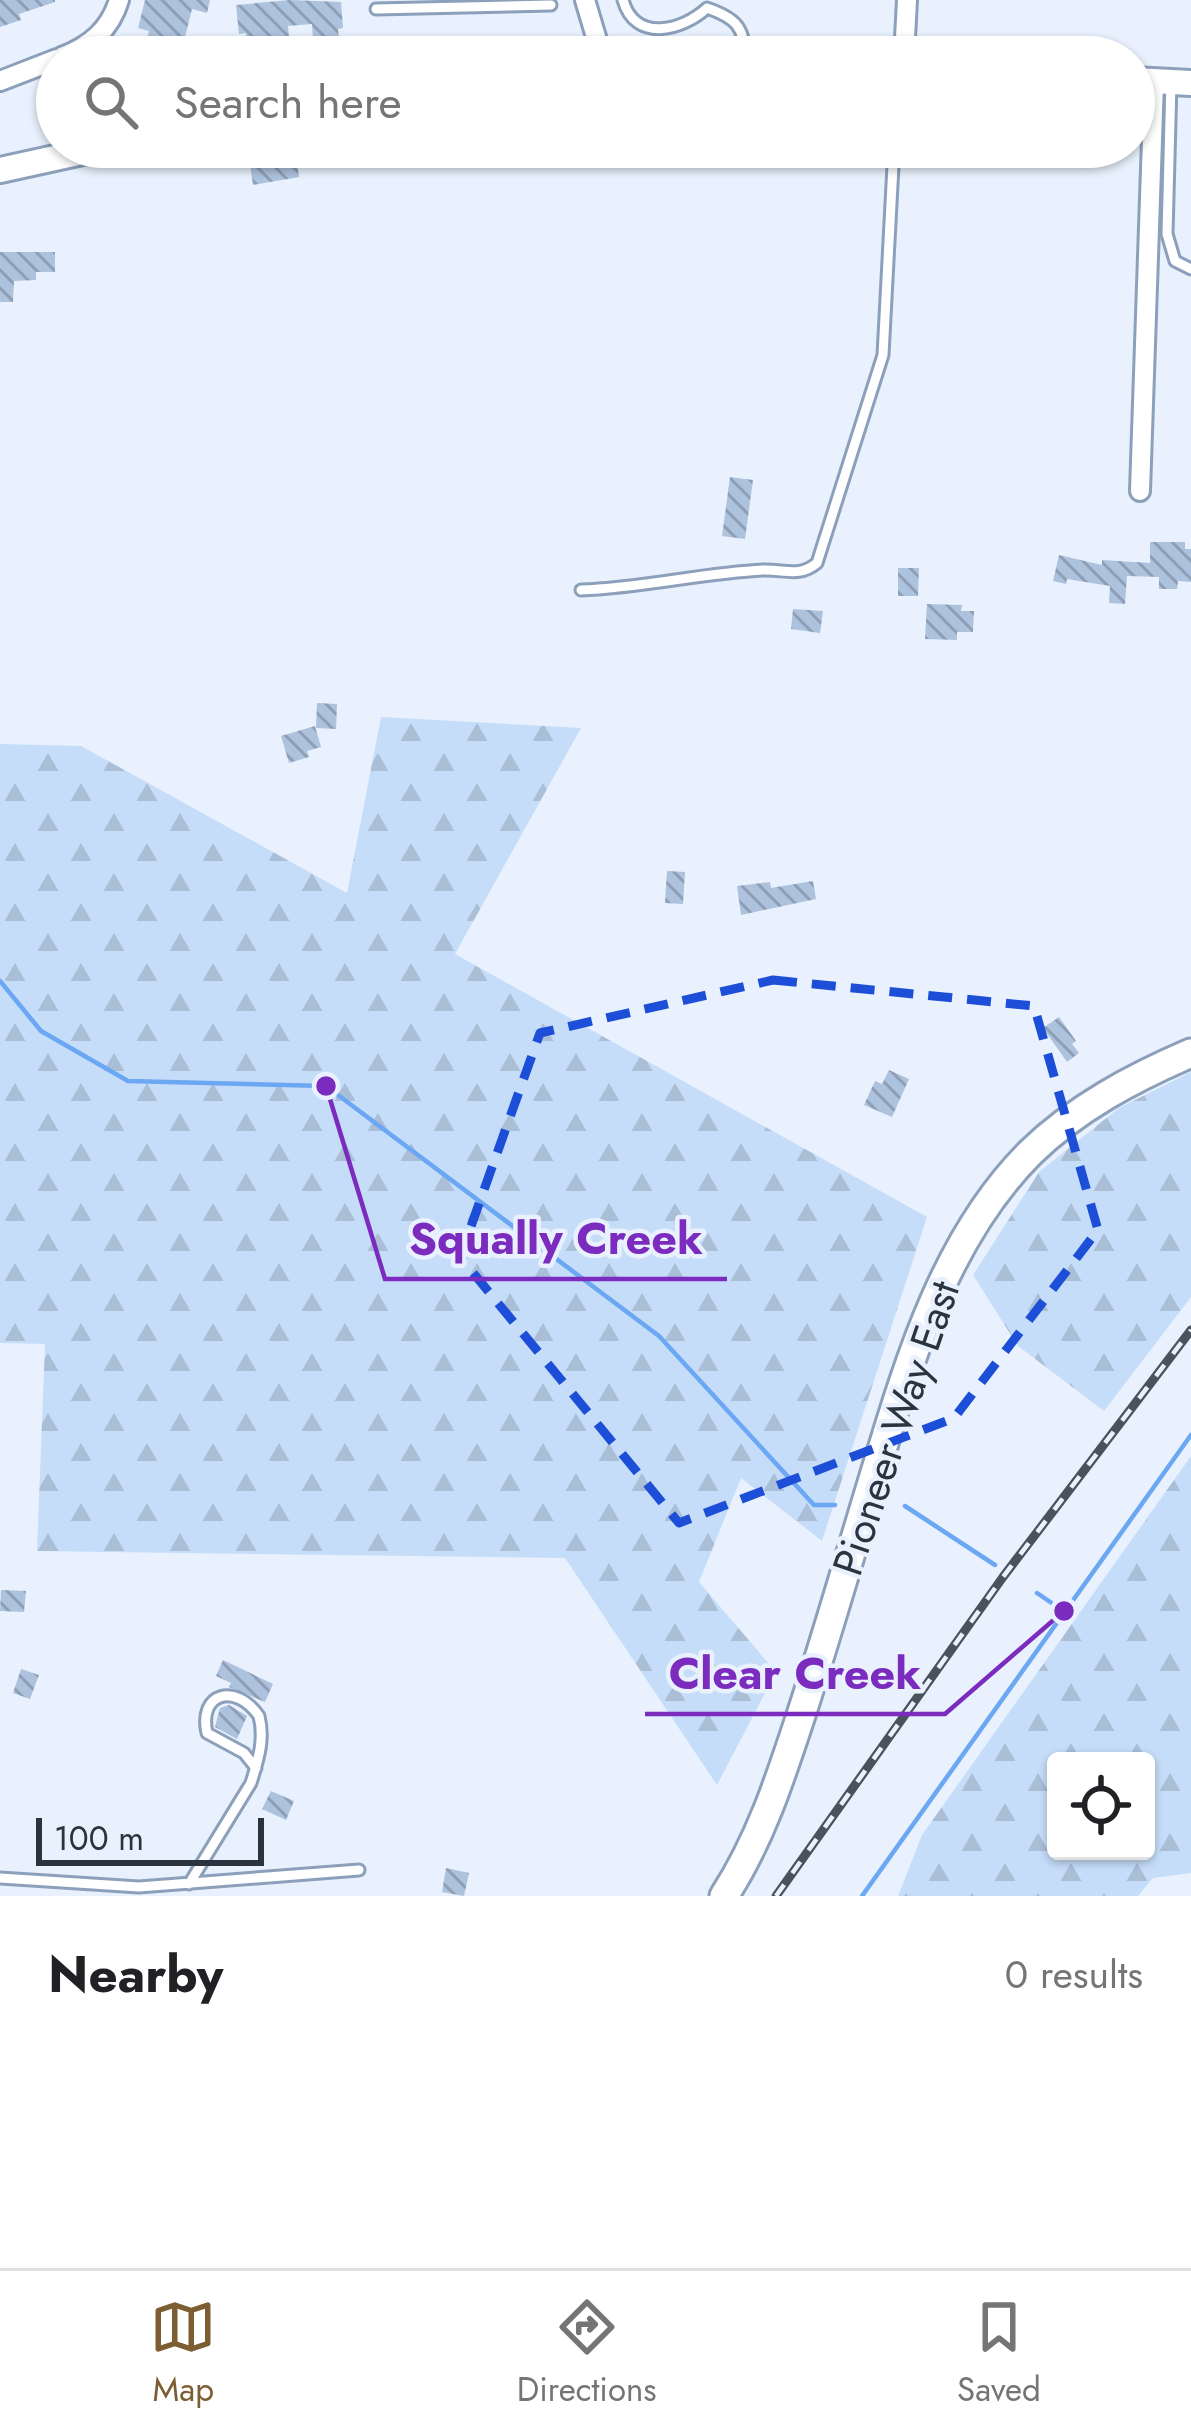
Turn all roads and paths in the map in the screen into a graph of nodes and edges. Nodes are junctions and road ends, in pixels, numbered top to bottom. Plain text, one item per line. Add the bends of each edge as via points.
1 (119, 0) edge
2 (584, 0) edge
3 (623, 0) edge
4 (907, 0) edge
5 (483, 3) edge
6 (707, 4) edge
7 (551, 5) dead end
8 (376, 8) dead end
9 (99, 36) edge
10 (595, 36) edge
11 (741, 36) edge
12 (905, 36) edge
13 (36, 67) edge
14 (0, 81) edge
15 (1162, 81) edge
16 (36, 162) edge
17 (894, 168) edge
18 (0, 170) edge
19 (1191, 269) edge
20 (1140, 491) dead end
21 (581, 590) dead end
22 (1191, 1052) edge
23 (256, 1768) junction
24 (359, 1870) dead end
25 (0, 1878) edge
26 (189, 1884) junction
27 (724, 1896) edge

1 - 9 street
2 - 10 street
3 - 6 lane via 648,28 683,26
4 - 12 street
5 - 7 lane
5 - 8 lane
6 - 11 lane via 730,16
13 - 14 street
15 - 19 lane via 1167,234 1174,261
15 - 20 street
16 - 18 street
17 - 21 lane via 883,356 817,563 806,572
22 - 27 main road, Pioneer Way East via 1104,1096 1045,1140 1003,1184 957,1254 886,1438 778,1789
23 - 23 lane via 259,1716 240,1696 223,1694 205,1720 207,1733
23 - 26 lane
24 - 26 lane
25 - 26 lane

